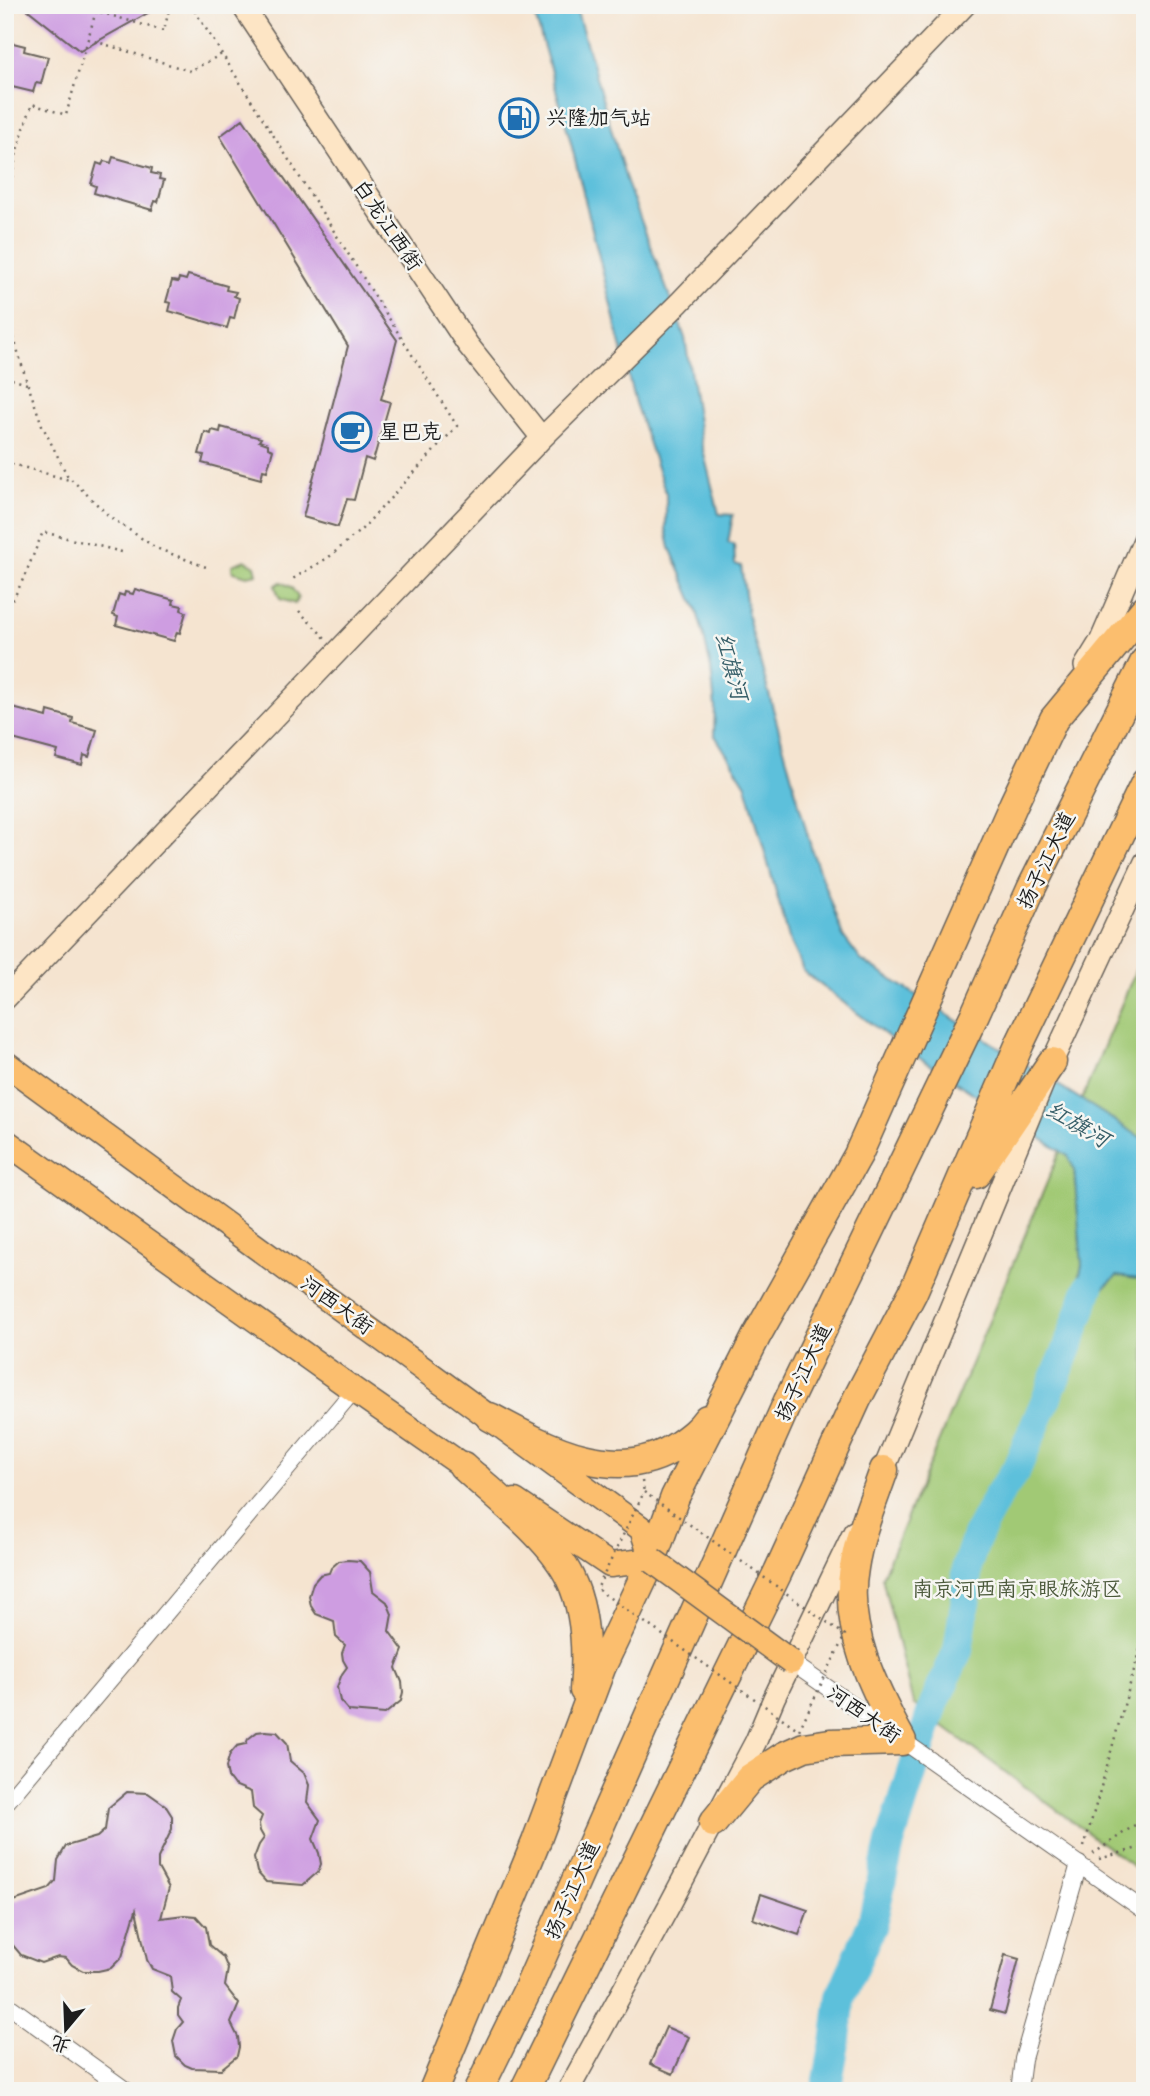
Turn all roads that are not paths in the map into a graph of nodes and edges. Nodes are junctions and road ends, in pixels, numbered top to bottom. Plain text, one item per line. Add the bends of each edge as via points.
1 (242, 5) edge
2 (965, 5) edge
3 (542, 438) junction
4 (1145, 538) edge
5 (1145, 609) edge
6 (1145, 661) edge
7 (1054, 719) junction
8 (1145, 783) edge
9 (1145, 862) edge
10 (5, 999) edge
11 (1052, 1062) joint
12 (5, 1063) edge
13 (1004, 1131) junction
14 (5, 1141) edge
15 (733, 1382) junction
16 (354, 1390) junction
17 (490, 1417) junction
18 (463, 1466) junction
19 (884, 1470) junction
20 (652, 1560) junction
21 (791, 1662) junction
22 (578, 1730) junction
23 (902, 1741) junction
24 (5, 1804) edge
25 (713, 1823) junction
26 (1079, 1864) junction
27 (1145, 1911) edge
28 (5, 2003) edge
29 (127, 2091) edge
30 (433, 2091) edge
31 (478, 2091) edge
32 (524, 2091) edge
33 (568, 2091) edge
34 (1019, 2091) edge

1 - 3 street, 白龙江西街 via 468,345
2 - 3 street via 679,303
3 - 10 street
4 - 7 street via 1101,640
5 - 7 highway
6 - 31 highway, 扬子江大道 via 1031,889 788,1401 527,1991
7 - 15 highway via 858,1156
8 - 13 highway, 扬子江大道 via 1020,1043
9 - 11 street
11 - 13 highway
12 - 17 main road, 河西大街
13 - 19 street
13 - 32 highway, 扬子江大道 via 943,1223
14 - 16 main road
15 - 17 highway via 698,1431 646,1461 619,1464 569,1455
15 - 20 highway via 675,1497
16 - 18 main road
16 - 24 street
17 - 20 main road, 河西大街 via 642,1529
18 - 20 main road via 610,1564
18 - 22 highway via 548,1544 571,1579 587,1656
19 - 21 street
19 - 23 highway via 853,1569 852,1606 873,1685
20 - 21 main road, 河西大街, bridge
20 - 22 highway via 601,1668
21 - 23 street, 河西大街
21 - 25 street
22 - 30 highway
23 - 25 highway via 804,1747 750,1778
23 - 26 street, 河西大街
25 - 33 street
26 - 27 street, 河西大街
26 - 34 street via 1023,2059
28 - 29 street

